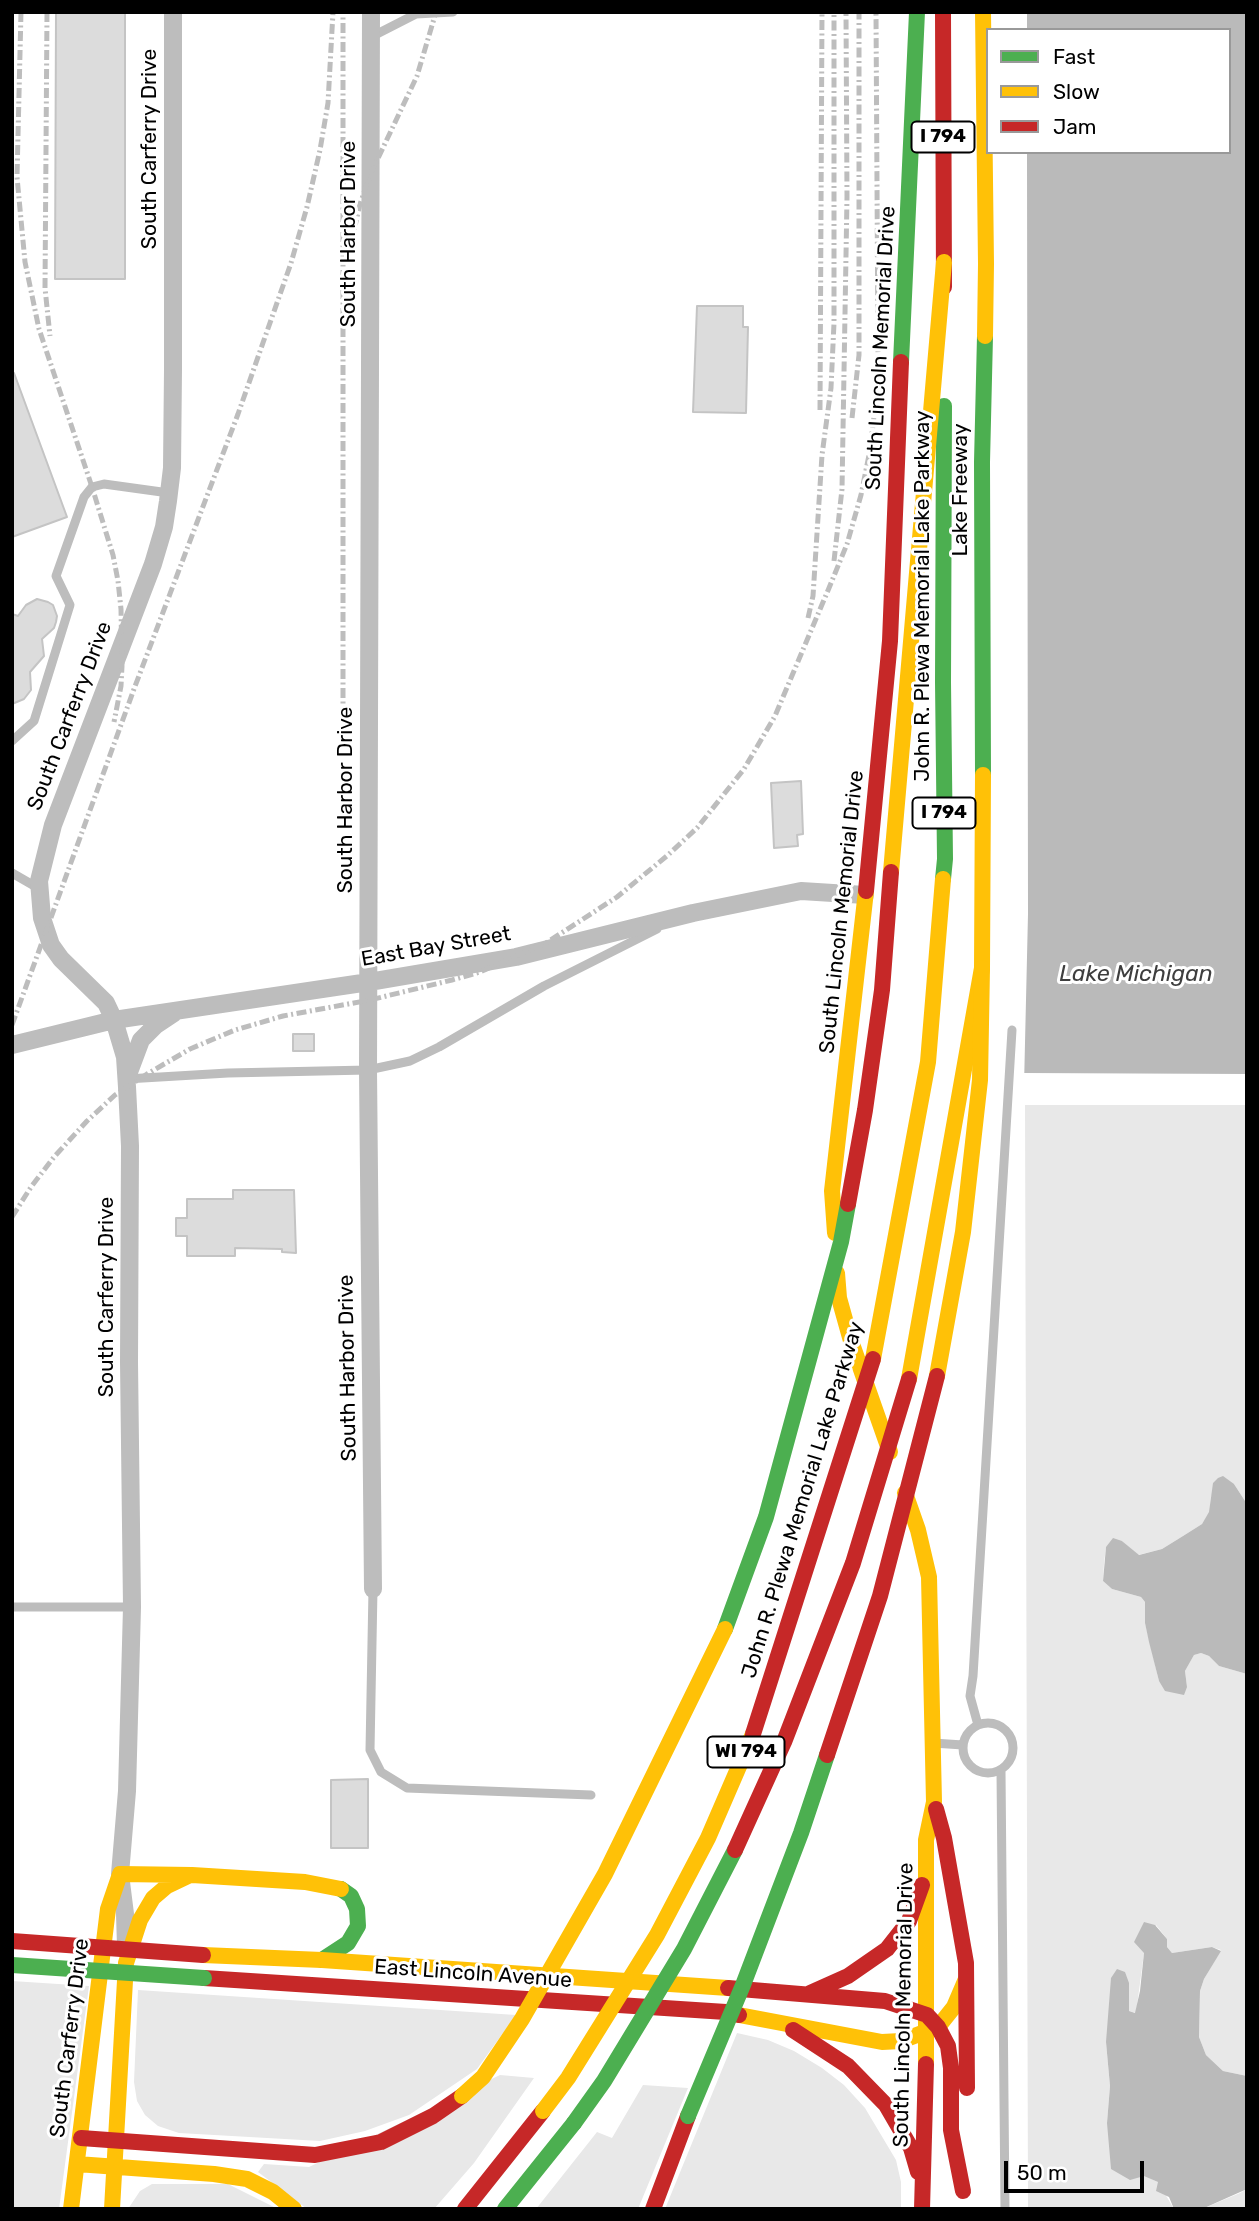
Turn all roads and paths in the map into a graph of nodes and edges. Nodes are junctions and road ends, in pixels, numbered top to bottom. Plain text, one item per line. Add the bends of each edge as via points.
1 (173, 12) edge
2 (371, 12) edge
3 (453, 12) edge
4 (918, 12) edge
5 (943, 12) edge
6 (983, 12) edge
7 (426, 13) edge
8 (371, 37) junction
9 (944, 262) junction
10 (169, 493) junction
11 (12, 741) edge
12 (12, 873) edge
13 (40, 889) junction
14 (866, 895) junction
15 (682, 916) junction
16 (982, 968) junction
17 (369, 982) junction
18 (177, 1011) junction
19 (114, 1020) junction
20 (1012, 1030) dead end
21 (12, 1045) edge
22 (369, 1070) junction
23 (126, 1079) junction
24 (873, 1359) joint
25 (909, 1379) joint
26 (373, 1589) joint
27 (12, 1607) edge
28 (132, 1607) junction
29 (978, 1725) junction
30 (933, 1744) junction
31 (963, 1745) junction
32 (1001, 1771) junction
33 (591, 1795) dead end
34 (934, 1802) junction
35 (120, 1874) junction
36 (192, 1875) junction
37 (926, 1875) junction
38 (12, 1941) edge
39 (323, 1960) junction
40 (126, 1963) junction
41 (12, 1965) edge
42 (966, 1979) junction
43 (807, 1993) junction
44 (781, 2022) junction
45 (931, 2025) junction
46 (81, 2138) junction
47 (118, 2141) junction
48 (77, 2164) junction
49 (115, 2167) junction
50 (923, 2186) junction
51 (963, 2191) junction
52 (71, 2209) edge
53 (112, 2209) edge
54 (294, 2209) edge
55 (465, 2209) edge
56 (505, 2209) edge
57 (653, 2209) edge
58 (922, 2209) edge
59 (963, 2209) edge
60 (1005, 2209) edge

1 - 10 street, South Carferry Drive
2 - 8 street, South Harbor Drive
3 - 7 lane
4 - 14 main road, South Lincoln Memorial Drive via 890,641
5 - 9 main road, I 794
6 - 16 main road, Lake Freeway / I 794
7 - 8 lane
8 - 17 street, South Harbor Drive
9 - 24 main road, John R. Plewa Memorial Lake Parkway / I 794, bridge via 945,859 928,1062
9 - 47 main road, bridge via 882,990 865,1110 841,1242 766,1517 721,1640 605,1874 522,2019 483,2077 462,2096 381,2143 315,2155
10 - 11 lane via 104,484 92,487 84,497 56,576 70,605 34,721
10 - 13 street, South Carferry Drive via 153,564 53,825 41,866
12 - 13 lane
13 - 19 street, South Carferry Drive via 42,918 51,945 106,1003
14 - 15 street, East Bay Street via 801,891
14 - 30 main road, South Lincoln Memorial Drive via 832,1191 839,1298 918,1530 929,1577
15 - 17 street, East Bay Street via 516,957
15 - 22 lane via 439,1046 410,1060
16 - 25 main road, I 794, bridge
16 - 57 main road, bridge via 980,1080 965,1218 936,1380 880,1596 805,1820
17 - 18 street, East Bay Street
17 - 22 street, South Harbor Drive
18 - 19 street, East Bay Street
18 - 23 street via 141,1040
19 - 21 street, East Bay Street
19 - 23 street, South Carferry Drive
20 - 29 lane via 970,1696
22 - 23 lane
22 - 26 street, South Harbor Drive
23 - 28 street, South Carferry Drive
24 - 55 main road, John R. Plewa Memorial Lake Parkway / WI 794, bridge via 751,1740 708,1838 657,1935 568,2078
25 - 56 main road, WI 794, bridge via 853,1563 785,1742 739,1843 684,1950 604,2081
26 - 33 lane via 370,1751 381,1772 407,1788
27 - 28 lane
28 - 35 street, South Carferry Drive via 128,1791
29 - 31 lane
29 - 32 lane via 995,1724 1009,1733 1014,1750
30 - 31 lane
30 - 34 main road, South Lincoln Memorial Drive
31 - 32 lane via 966,1761 978,1772
32 - 60 lane
34 - 37 main road, South Lincoln Memorial Drive via 926,1840
34 - 42 main road, South Lincoln Memorial Drive
35 - 36 main road
35 - 40 street, South Carferry Drive
35 - 46 main road, South Carferry Drive via 108,1909
36 - 39 main road via 338,1886 351,1896 358,1926 348,1943
36 - 40 main road via 153,1898 140,1920
37 - 43 main road via 909,1921 887,1949 848,1976
37 - 45 main road, South Lincoln Memorial Drive
38 - 39 main road, East Lincoln Avenue, bridge
39 - 43 main road, East Lincoln Avenue
40 - 47 main road, South Carferry Drive
41 - 44 main road, East Lincoln Avenue, bridge via 726,2012
42 - 45 main road via 954,2007
42 - 51 main road, South Lincoln Memorial Drive
43 - 45 main road, East Lincoln Avenue via 885,2001
44 - 45 main road, East Lincoln Avenue via 882,2042 901,2041
44 - 50 main road via 848,2066 886,2105 911,2148
45 - 50 main road, South Lincoln Memorial Drive
45 - 51 main road via 948,2046 951,2130
46 - 47 main road
46 - 48 main road, South Carferry Drive
47 - 49 main road, South Carferry Drive
48 - 49 main road
48 - 52 main road, South Carferry Drive
49 - 53 main road, South Carferry Drive
49 - 54 main road via 247,2179
50 - 58 main road, South Lincoln Memorial Drive
51 - 59 main road, South Lincoln Memorial Drive

